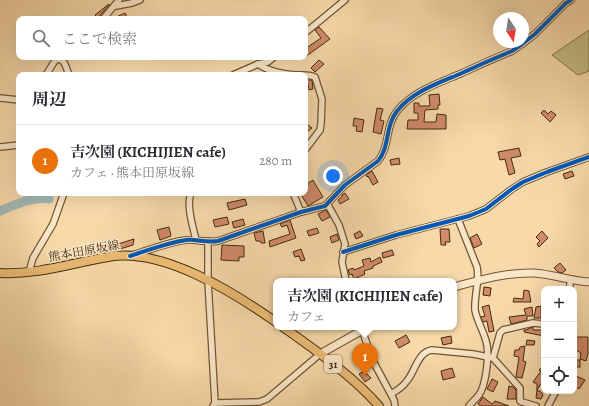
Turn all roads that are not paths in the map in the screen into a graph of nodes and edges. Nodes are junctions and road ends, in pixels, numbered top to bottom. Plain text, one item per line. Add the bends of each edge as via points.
1 (119, 0) edge
2 (140, 0) edge
3 (345, 0) edge
4 (571, 0) edge
5 (116, 6) junction
6 (106, 16) edge
7 (308, 31) edge
8 (55, 60) edge
9 (64, 60) edge
10 (270, 60) edge
11 (258, 64) junction
12 (48, 72) edge
13 (68, 72) edge
14 (240, 72) edge
15 (279, 72) edge
16 (308, 75) edge
17 (0, 98) edge
18 (16, 100) edge
19 (16, 145) edge
20 (308, 146) edge
21 (0, 147) edge
22 (589, 157) edge
23 (63, 196) edge
24 (190, 196) edge
25 (294, 196) edge
26 (328, 205) junction
27 (301, 212) junction
28 (458, 219) junction
29 (196, 240) junction
30 (208, 241) junction
31 (343, 252) junction
32 (130, 256) junction
33 (29, 272) junction
34 (2, 275) edge
35 (345, 278) edge
36 (571, 280) junction
37 (208, 281) junction
38 (478, 281) junction
39 (589, 282) edge
40 (457, 286) edge
41 (570, 286) edge
42 (273, 320) edge
43 (541, 324) edge
44 (287, 330) edge
45 (360, 330) edge
46 (364, 330) edge
47 (320, 354) junction
48 (490, 357) junction
49 (391, 394) junction
50 (554, 394) edge
51 (375, 404) edge
52 (214, 405) edge
53 (395, 406) edge
54 (469, 406) edge
55 (536, 406) edge
56 (548, 406) edge

1 - 5 street
2 - 5 street
3 - 7 street
4 - 26 street via 512,51 408,98 391,121 383,156 341,188
5 - 6 street
8 - 12 street
9 - 13 street
10 - 11 street
11 - 14 street
11 - 15 street
16 - 20 street via 315,77 322,99 320,130
17 - 18 street
19 - 21 street
22 - 28 street via 523,182 486,209
23 - 33 street via 53,224 33,258
24 - 29 street via 189,207
25 - 27 street
26 - 27 street
26 - 31 street via 339,225 345,244
27 - 30 street via 218,241
28 - 31 street
28 - 38 street via 477,267
29 - 30 street
29 - 32 street via 162,245
30 - 37 street
31 - 35 street
32 - 33 main road, 熊本田原坂線 via 109,256
32 - 37 main road, 熊本田原坂線 via 156,259
33 - 34 main road, 熊本田原坂線
36 - 38 street via 545,274 521,273
36 - 39 street
36 - 41 street
37 - 42 main road, 熊本田原坂線
37 - 52 street
38 - 40 street
38 - 48 street via 475,310
43 - 48 street via 533,323 503,330
44 - 47 main road, 31
45 - 47 street
46 - 49 street via 373,361
47 - 51 main road, 31 via 366,392
47 - 52 street via 267,399 259,402
48 - 49 street via 428,351 421,356 407,382
48 - 54 street via 482,390
48 - 55 street via 520,388 520,401
49 - 53 street
50 - 56 street

